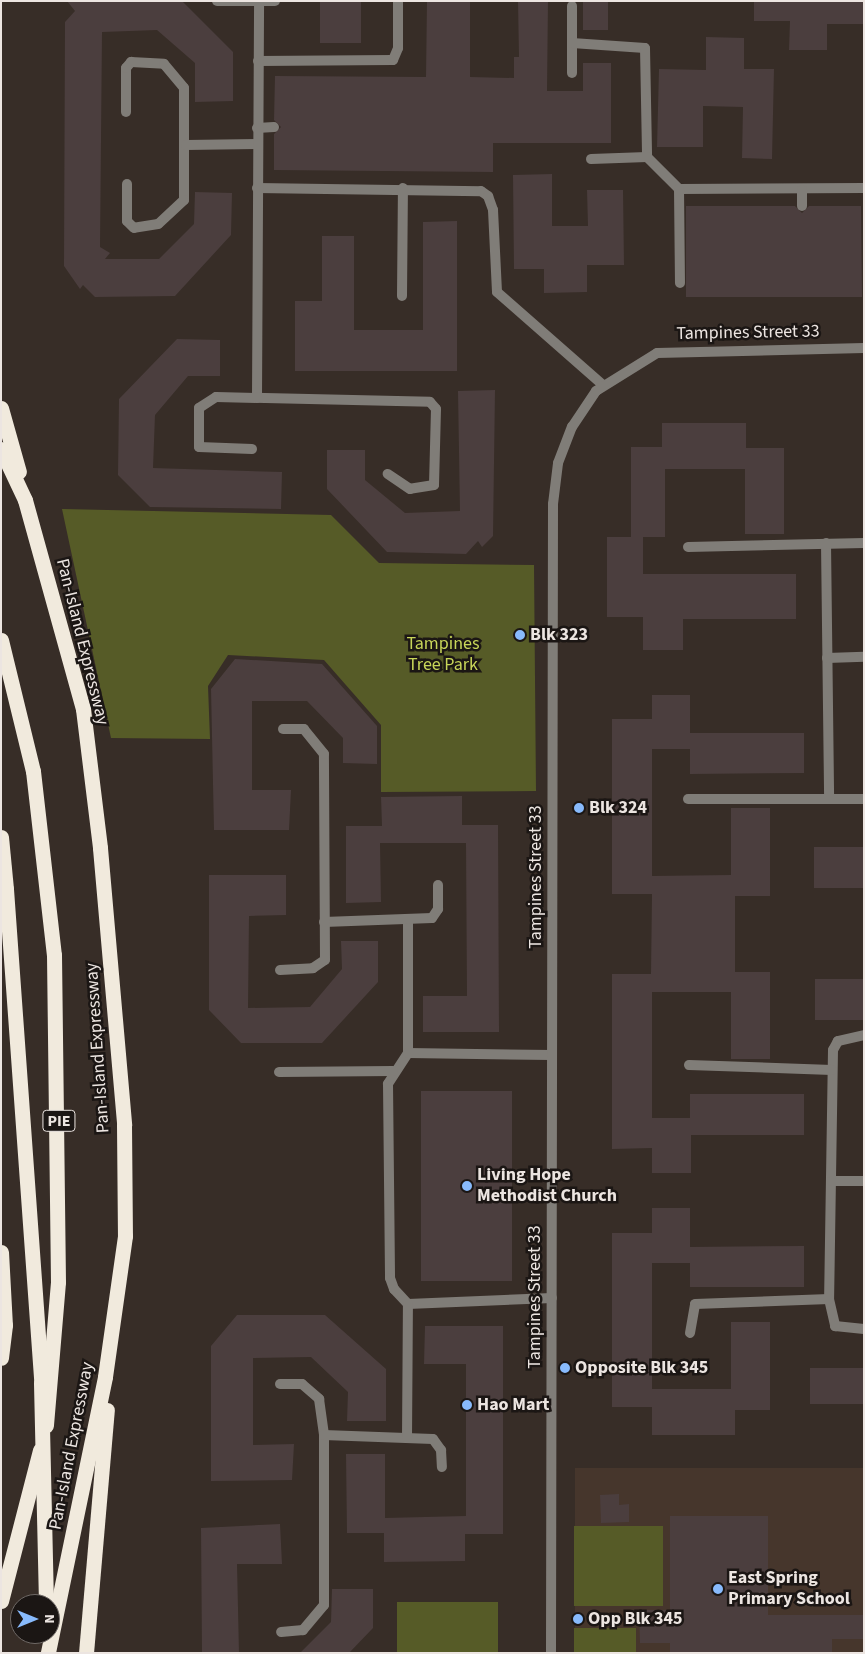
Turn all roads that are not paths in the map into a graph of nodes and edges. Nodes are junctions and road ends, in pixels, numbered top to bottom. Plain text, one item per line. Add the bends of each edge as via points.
1 (217, 1) edge
2 (275, 1) edge
3 (398, 1) edge
4 (259, 4) junction
5 (572, 6) dead end
6 (572, 42) junction
7 (258, 61) junction
8 (572, 73) dead end
9 (126, 112) dead end
10 (274, 127) dead end
11 (257, 128) junction
12 (186, 144) junction
13 (257, 144) junction
14 (647, 157) junction
15 (591, 158) dead end
16 (127, 184) dead end
17 (257, 188) junction
18 (403, 188) junction
19 (864, 188) edge
20 (679, 189) junction
21 (802, 190) junction
22 (802, 206) dead end
23 (680, 283) dead end
24 (402, 296) dead end
25 (864, 348) edge
26 (603, 385) junction
27 (257, 398) junction
28 (1, 408) edge
29 (1, 449) edge
30 (252, 449) dead end
31 (388, 474) dead end
32 (26, 500) junction
33 (864, 542) edge
34 (826, 543) junction
35 (688, 546) dead end
36 (1, 640) edge
37 (828, 658) junction
38 (864, 658) edge
39 (283, 729) dead end
40 (829, 798) junction
41 (688, 799) dead end
42 (864, 799) edge
43 (1, 837) edge
44 (438, 886) dead end
45 (408, 921) junction
46 (324, 922) junction
47 (280, 970) dead end
48 (864, 1035) edge
49 (408, 1053) junction
50 (552, 1055) junction
51 (689, 1065) dead end
52 (832, 1070) junction
53 (393, 1071) junction
54 (279, 1072) dead end
55 (832, 1181) junction
56 (864, 1181) edge
57 (1, 1252) edge
58 (552, 1298) junction
59 (829, 1299) junction
60 (408, 1304) junction
61 (864, 1329) edge
62 (690, 1333) dead end
63 (1, 1358) edge
64 (105, 1377) junction
65 (280, 1384) dead end
66 (324, 1435) junction
67 (407, 1438) junction
68 (442, 1467) dead end
69 (46, 1594) edge
70 (1, 1601) edge
71 (281, 1632) dead end
72 (48, 1653) edge
73 (86, 1653) edge
74 (551, 1653) edge

1 - 4 street
2 - 4 street
3 - 7 street via 398,48 393,60
4 - 7 street
5 - 6 street
6 - 8 street
6 - 14 street via 639,44 645,48
7 - 11 street
9 - 12 street via 128,64 139,60 164,64 184,88
10 - 11 street
11 - 13 street
12 - 13 street
12 - 16 street via 186,196 158,224 129,226
13 - 17 street
14 - 15 street
14 - 20 street
17 - 18 street
17 - 27 street
18 - 24 street
18 - 26 street via 469,188 488,196 496,292
19 - 21 street
20 - 21 street
20 - 23 street
21 - 22 street
25 - 26 street, Tampines Street 33 via 671,349 638,361
26 - 50 street, Tampines Street 33 via 583,408 563,446 553,504
27 - 30 street via 216,397 204,402 195,420 199,447
27 - 31 street via 430,402 436,409 434,485 410,489
28 - 32 highway
29 - 32 highway, Pan-Island Expressway
32 - 64 highway, Pan-Island Expressway via 83,709 114,998 125,1236
33 - 34 street
34 - 35 street
34 - 37 street
36 - 70 highway, Pan-Island Expressway / PIE via 32,771 43,843 54,955 59,1181 48,1415
37 - 38 street
37 - 40 street
39 - 46 street via 304,729 324,754
40 - 41 street
40 - 42 street
43 - 69 highway, bridge via 41,1383
44 - 45 street via 438,909 432,918
45 - 46 street
45 - 49 street
46 - 47 street via 325,960 320,965
48 - 52 street via 838,1041
49 - 50 street
49 - 53 street
50 - 58 street, Tampines Street 33
51 - 52 street
52 - 55 street
53 - 54 street
53 - 60 street via 388,1084 390,1278 399,1299
55 - 56 street
55 - 59 street
57 - 63 highway
58 - 60 street
58 - 74 street, Tampines Street 33
59 - 61 street via 835,1326
59 - 62 street via 695,1304
60 - 67 street
64 - 72 highway, Pan-Island Expressway
64 - 73 highway via 106,1452
65 - 66 street via 302,1384 319,1399
66 - 67 street
66 - 71 street via 324,1605 304,1630
67 - 68 street via 438,1442

